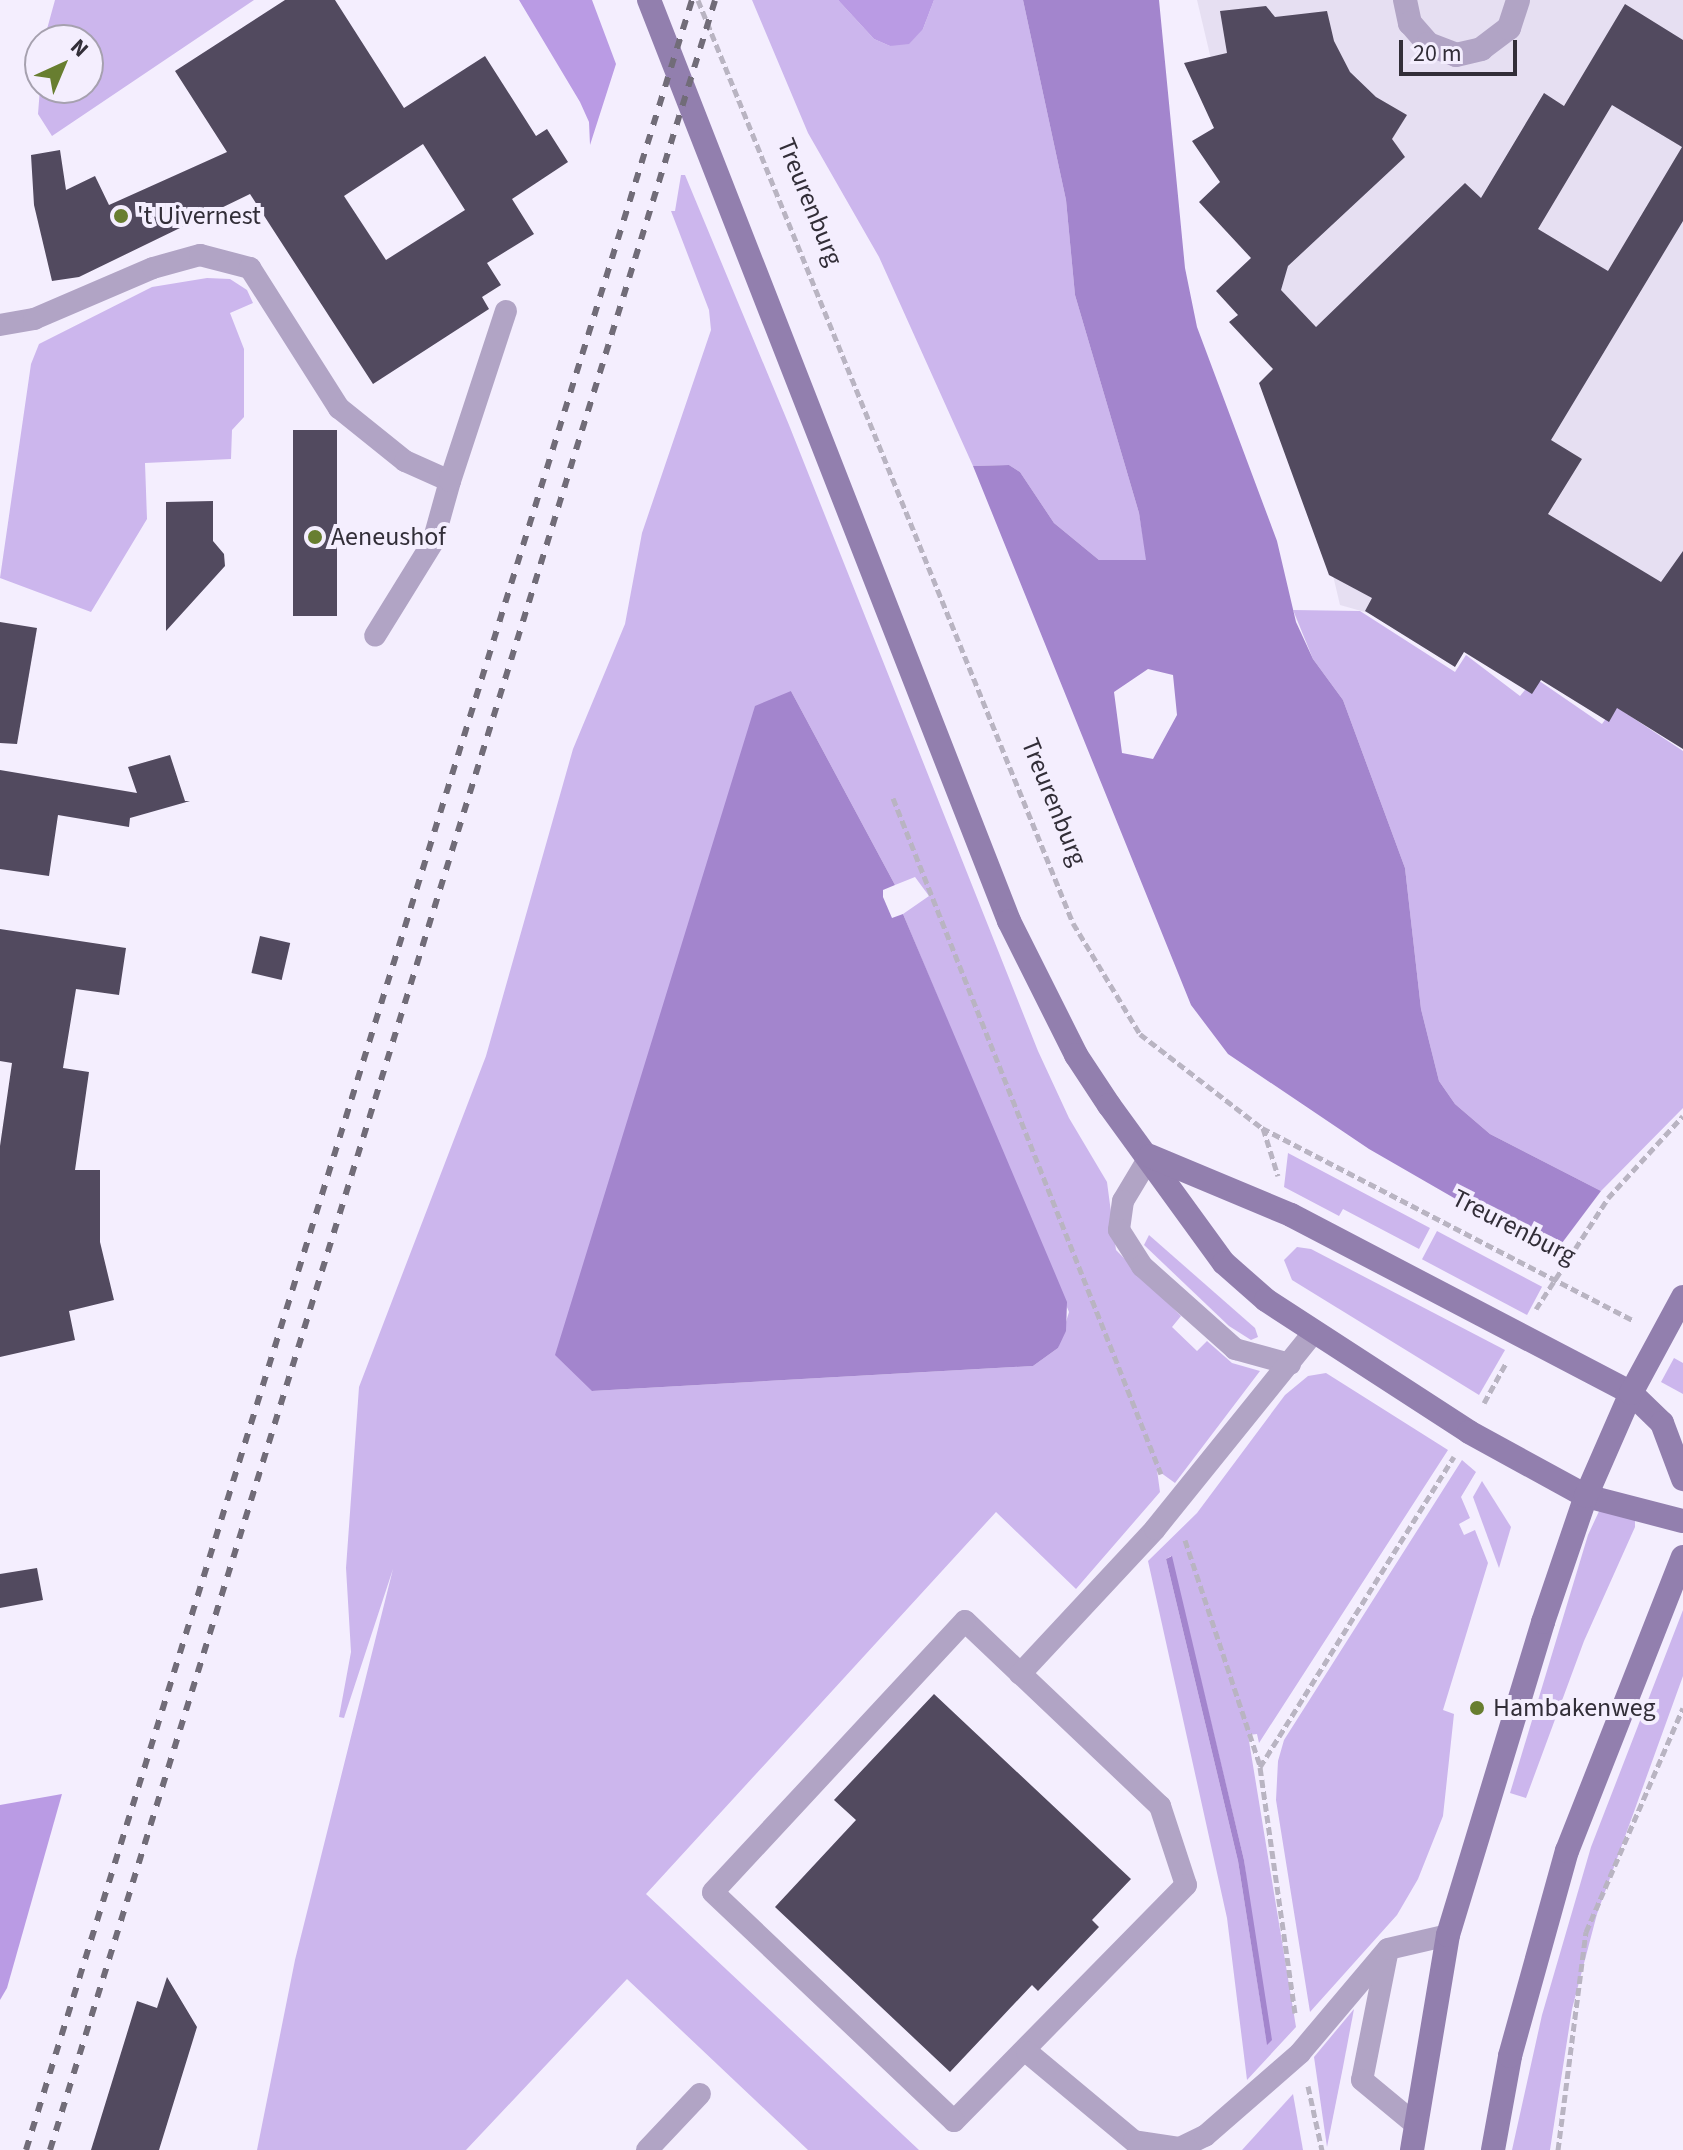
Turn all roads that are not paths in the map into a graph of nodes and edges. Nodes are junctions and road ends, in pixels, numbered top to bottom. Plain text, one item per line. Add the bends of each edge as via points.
1 (649, 0) edge
2 (1405, 0) edge
3 (1518, 0) edge
4 (506, 311) dead end
5 (0, 325) edge
6 (450, 481) junction
7 (375, 636) dead end
8 (1150, 1156) junction
9 (1683, 1297) edge
10 (1314, 1332) junction
11 (1290, 1364) junction
12 (1631, 1393) junction
13 (1683, 1479) edge
14 (1586, 1496) junction
15 (1683, 1521) edge
16 (1683, 1557) edge
17 (1020, 1674) junction
18 (1448, 1935) junction
19 (1388, 1949) junction
20 (1027, 2052) junction
21 (700, 2094) dead end
22 (1415, 2124) junction
23 (647, 2150) edge
24 (1412, 2150) edge
25 (1493, 2150) edge

1 - 8 main road via 1009,921 1076,1055
2 - 3 street via 1410,23 1428,44 1456,55 1481,49 1509,28
4 - 6 lane
5 - 6 lane via 34,319 153,268 200,255 250,268 339,408 405,461
6 - 7 lane via 433,542
8 - 10 main road via 1224,1263
8 - 11 lane via 1123,1201 1119,1230 1142,1266 1235,1349
8 - 12 main road via 1291,1215
9 - 12 main road
10 - 11 lane
10 - 14 main road via 1469,1432
11 - 17 lane
12 - 13 main road via 1662,1423
12 - 14 main road
14 - 15 main road
14 - 18 main road
16 - 25 main road via 1567,1851 1510,2056
17 - 20 lane via 1160,1806 1186,1885
17 - 20 lane via 965,1621 713,1892 954,2121
18 - 19 lane
18 - 22 main road
19 - 20 lane via 1300,2053 1205,2136 1180,2148 1134,2141 1096,2115
19 - 22 lane via 1362,2080
21 - 23 lane
22 - 24 main road

